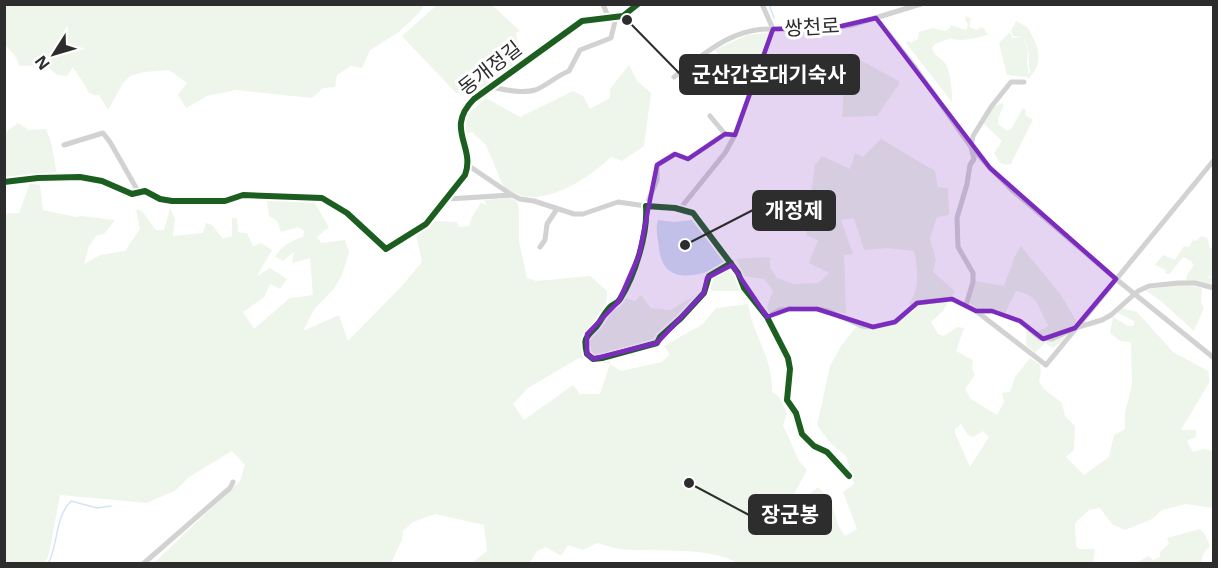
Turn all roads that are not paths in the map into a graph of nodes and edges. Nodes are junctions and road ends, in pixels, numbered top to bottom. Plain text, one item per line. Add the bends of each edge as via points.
1 (603, 4) edge
2 (638, 4) edge
3 (762, 4) edge
4 (921, 4) edge
5 (613, 18) junction
6 (876, 18) junction
7 (773, 29) junction
8 (674, 77) dead end
9 (1024, 82) dead end
10 (490, 87) junction
11 (710, 116) dead end
12 (725, 134) junction
13 (735, 135) junction
14 (64, 145) dead end
15 (971, 147) junction
16 (1214, 160) edge
17 (469, 166) junction
18 (4, 182) edge
19 (139, 193) junction
20 (512, 195) junction
21 (448, 199) junction
22 (646, 206) junction
23 (557, 209) junction
24 (679, 210) junction
25 (540, 247) dead end
26 (731, 263) junction
27 (1116, 279) junction
28 (1214, 288) edge
29 (1135, 294) junction
30 (966, 305) junction
31 (976, 311) junction
32 (767, 317) junction
33 (1075, 328) junction
34 (1214, 358) edge
35 (849, 476) dead end
36 (233, 482) dead end
37 (143, 564) edge

1 - 5 street
2 - 5 street, 동개정길 via 623,16
3 - 7 street
4 - 6 street, 쌍천로
5 - 10 street, 동개정길 via 582,21
5 - 10 street via 611,38 580,50 569,71 534,90
6 - 7 street, 쌍천로 via 833,28
6 - 15 street
7 - 8 street, 쌍천로 via 745,32 718,43
7 - 13 street
9 - 15 street via 1011,82 973,136
10 - 17 street, 동개정길 via 464,109 460,128
11 - 12 street
12 - 13 street
12 - 22 street via 688,159 675,154 660,162
13 - 24 street
14 - 19 street via 103,133
15 - 27 street via 1012,190
15 - 30 street via 974,159 957,218 958,248 973,273
16 - 27 street
17 - 20 street
17 - 21 street
18 - 19 street via 78,177 102,180 122,192
19 - 21 street via 145,191 160,200 172,201 225,201 243,195 322,198 347,213 386,249 426,224
20 - 21 street
20 - 23 street
22 - 23 street via 618,202 583,214
22 - 24 street
22 - 26 street via 639,257 630,280 619,301 585,339 587,354 593,359 657,343 704,292 709,276
23 - 25 street via 547,224
24 - 26 street via 693,213
26 - 32 street via 744,288
27 - 29 street
27 - 33 street
28 - 29 street via 1196,283 1167,283 1149,286
29 - 33 street via 1102,320
29 - 34 street
30 - 31 street
30 - 32 street via 952,299 917,303 895,321 873,327 817,309 780,310
31 - 33 street via 993,311 1020,321 1043,339
31 - 33 street via 1046,365
32 - 35 street via 788,358 787,400 802,434 813,446 827,452
36 - 37 street

